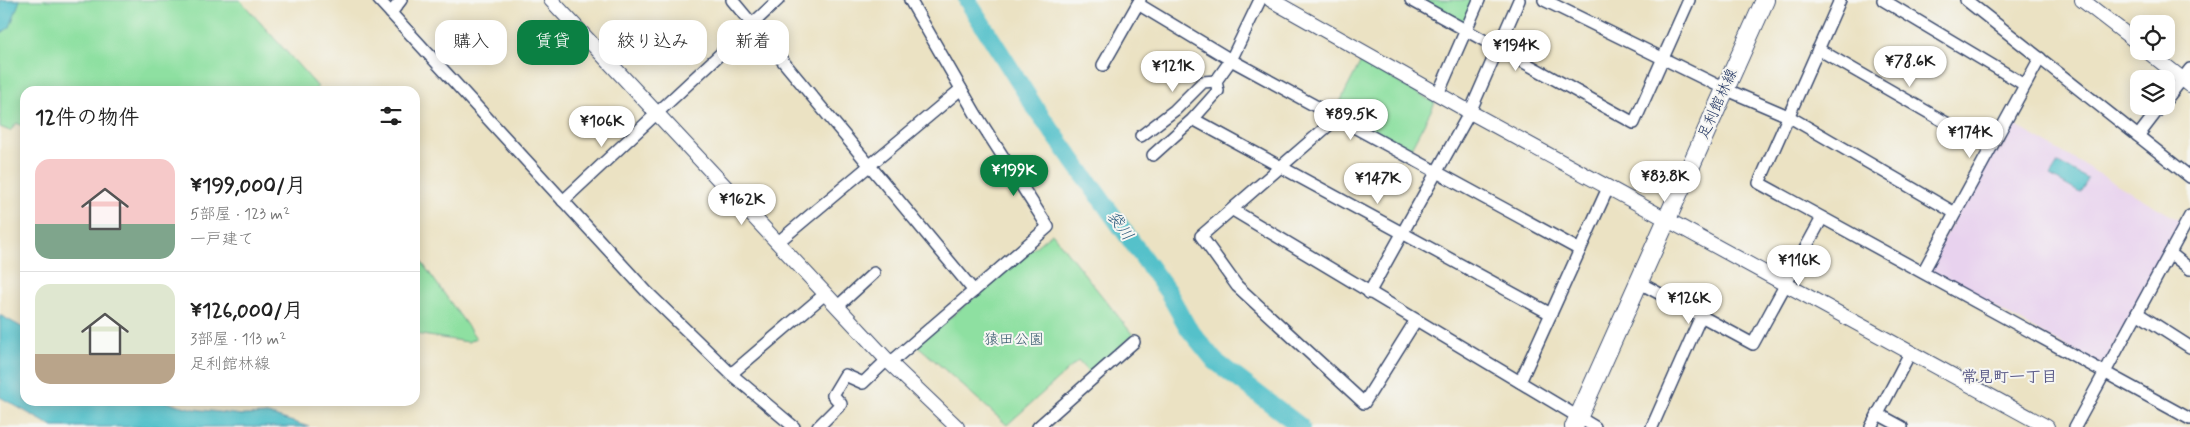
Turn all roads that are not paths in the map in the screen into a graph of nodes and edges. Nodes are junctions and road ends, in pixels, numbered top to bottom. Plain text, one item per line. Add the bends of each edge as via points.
1 (378, 0) edge
2 (401, 0) edge
3 (552, 0) edge
4 (732, 0) edge
5 (778, 0) edge
6 (910, 0) edge
7 (1260, 0) edge
8 (1271, 0) edge
9 (1410, 0) edge
10 (1479, 0) edge
11 (1519, 0) edge
12 (1544, 0) edge
13 (1689, 0) edge
14 (1765, 0) edge
15 (1840, 0) edge
16 (1883, 0) edge
17 (1966, 0) edge
18 (2082, 0) edge
19 (1139, 2) edge
20 (391, 13) junction
21 (749, 20) edge
22 (756, 20) edge
23 (1466, 30) junction
24 (2130, 37) edge
25 (1498, 47) junction
26 (1818, 49) junction
27 (717, 58) edge
28 (2040, 58) junction
29 (1663, 59) junction
30 (1231, 60) junction
31 (2161, 60) edge
32 (787, 65) edge
33 (1103, 65) dead end
34 (2188, 77) edge
35 (1216, 81) junction
36 (2025, 85) junction
37 (961, 89) junction
38 (1725, 89) junction
39 (2175, 91) edge
40 (1438, 94) junction
41 (1470, 112) junction
42 (658, 114) junction
43 (2154, 115) edge
44 (1788, 116) junction
45 (1336, 118) junction
46 (1193, 119) junction
47 (1141, 136) dead end
48 (2138, 136) junction
49 (1990, 148) junction
50 (1153, 155) dead end
51 (870, 164) junction
52 (1280, 166) junction
53 (1436, 172) junction
54 (2190, 177) edge
55 (1608, 188) junction
56 (563, 202) junction
57 (1233, 210) junction
58 (1955, 213) junction
59 (2190, 216) edge
60 (1822, 218) junction
61 (1667, 220) junction
62 (1402, 233) junction
63 (777, 243) junction
64 (1580, 250) junction
65 (2170, 253) junction
66 (2190, 269) edge
67 (1923, 272) junction
68 (874, 273) dead end
69 (1638, 282) junction
70 (1785, 285) junction
71 (974, 291) junction
72 (1369, 293) junction
73 (825, 294) junction
74 (837, 307) junction
75 (2137, 313) junction
76 (1551, 314) junction
77 (1701, 316) junction
78 (1416, 320) junction
79 (1134, 342) dead end
80 (2190, 347) edge
81 (1910, 353) junction
82 (888, 362) junction
83 (2105, 372) junction
84 (731, 374) junction
85 (1520, 382) junction
86 (1878, 414) junction
87 (2190, 419) edge
88 (1576, 422) edge
89 (794, 427) edge
90 (818, 427) edge
91 (957, 427) edge
92 (1038, 427) edge
93 (1595, 427) edge
94 (1652, 427) edge
95 (1870, 427) edge
96 (1902, 427) edge
97 (2047, 427) edge
98 (2074, 427) edge

1 - 20 street
2 - 20 street
3 - 42 street
4 - 21 street
5 - 22 street
6 - 37 street
7 - 30 street
8 - 40 street
9 - 23 street
10 - 23 street
11 - 25 street
12 - 29 street
13 - 29 street
14 - 38 main road, 足利館林線
15 - 26 street
16 - 36 street
17 - 28 street
18 - 24 street
19 - 30 street
19 - 33 street
20 - 56 street
23 - 25 street
23 - 40 street
25 - 29 street via 1634,123
25 - 41 street
26 - 44 street
26 - 49 street
27 - 42 street
28 - 36 street
28 - 48 street
29 - 38 street
30 - 35 street
30 - 45 street
31 - 34 street
32 - 51 street
34 - 39 street
35 - 46 street via 1218,91
35 - 47 street via 1203,82 1175,110
36 - 49 street
37 - 51 street
37 - 71 street via 1048,227
38 - 44 street
38 - 61 main road, 足利館林線
40 - 41 street
41 - 53 street
41 - 55 street
42 - 56 street
42 - 63 street
43 - 48 street
44 - 58 street
44 - 60 street via 1759,183
45 - 52 street
45 - 53 street
46 - 50 street
46 - 52 street
48 - 54 street
49 - 58 street
51 - 63 street
51 - 71 street
52 - 57 street
52 - 62 street
53 - 62 street
53 - 64 street
55 - 61 street
55 - 64 street
56 - 84 street via 646,291
57 - 72 street
57 - 78 street via 1201,236 1206,244 1237,286 1364,403
58 - 67 street
59 - 65 street
60 - 67 street
60 - 70 street
61 - 69 main road, 足利館林線
61 - 70 street
62 - 72 street
62 - 76 street
63 - 73 street
64 - 76 street
65 - 66 street
65 - 75 street
67 - 83 street
68 - 74 street
69 - 77 street
69 - 88 main road, 足利館林線
70 - 77 street via 1753,344
70 - 81 street
71 - 82 street
72 - 78 street
73 - 74 street
73 - 84 street
74 - 82 street
75 - 80 street
75 - 83 street
76 - 85 street
77 - 94 street
78 - 85 street
79 - 92 street
81 - 86 street
81 - 97 street
82 - 90 street via 864,383 845,375 833,395 841,404
82 - 91 street
83 - 87 street
83 - 98 street
84 - 89 street
85 - 88 street
86 - 95 street
86 - 96 street
88 - 93 street

